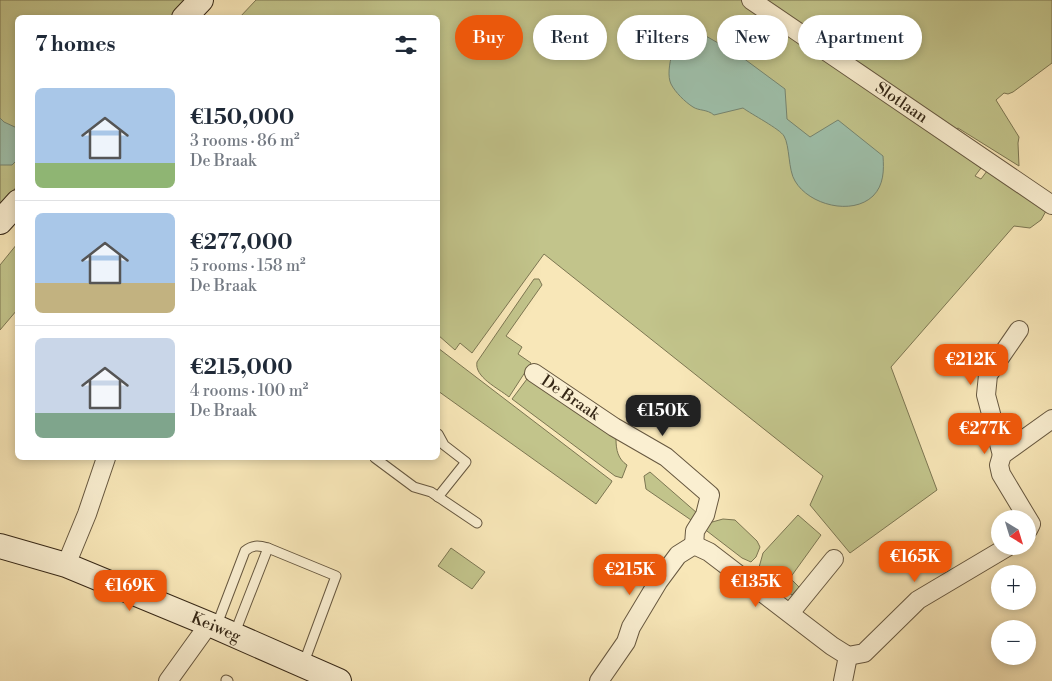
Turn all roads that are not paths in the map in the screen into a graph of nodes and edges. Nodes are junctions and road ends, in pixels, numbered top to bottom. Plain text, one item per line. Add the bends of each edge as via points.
1 (200, 0) edge
2 (751, 0) edge
3 (187, 15) edge
4 (15, 205) edge
5 (1052, 205) edge
6 (0, 222) edge
7 (1019, 330) dead end
8 (534, 373) dead end
9 (1052, 418) edge
10 (440, 437) edge
11 (1002, 455) junction
12 (105, 460) edge
13 (378, 460) edge
14 (438, 497) junction
15 (1023, 510) edge
16 (477, 524) dead end
17 (694, 545) junction
18 (0, 546) edge
19 (268, 548) junction
20 (993, 555) edge
21 (834, 559) dead end
22 (66, 565) junction
23 (790, 614) junction
24 (219, 629) junction
25 (848, 656) junction
26 (303, 665) junction
27 (168, 681) edge
28 (339, 681) edge
29 (599, 681) edge
30 (843, 681) edge

1 - 3 street
2 - 5 street, Slotlaan
4 - 6 street
7 - 11 street via 988,375 986,395
8 - 17 street, De Braak via 614,427 666,457 710,495 705,515 695,531
9 - 11 street
10 - 14 lane via 466,462
11 - 15 street via 1001,474
12 - 22 street via 88,514
13 - 14 lane via 414,487
14 - 16 lane
17 - 23 street via 709,552
17 - 29 street via 678,555 658,582 631,627 626,642
18 - 22 street, Keiweg
19 - 24 lane
19 - 24 lane via 251,546 244,551
19 - 26 lane via 336,576
20 - 25 street via 918,600 864,653
21 - 23 street
22 - 24 street, Keiweg
23 - 25 street
24 - 26 street, Keiweg
24 - 27 street
25 - 30 street
26 - 28 street, Keiweg

